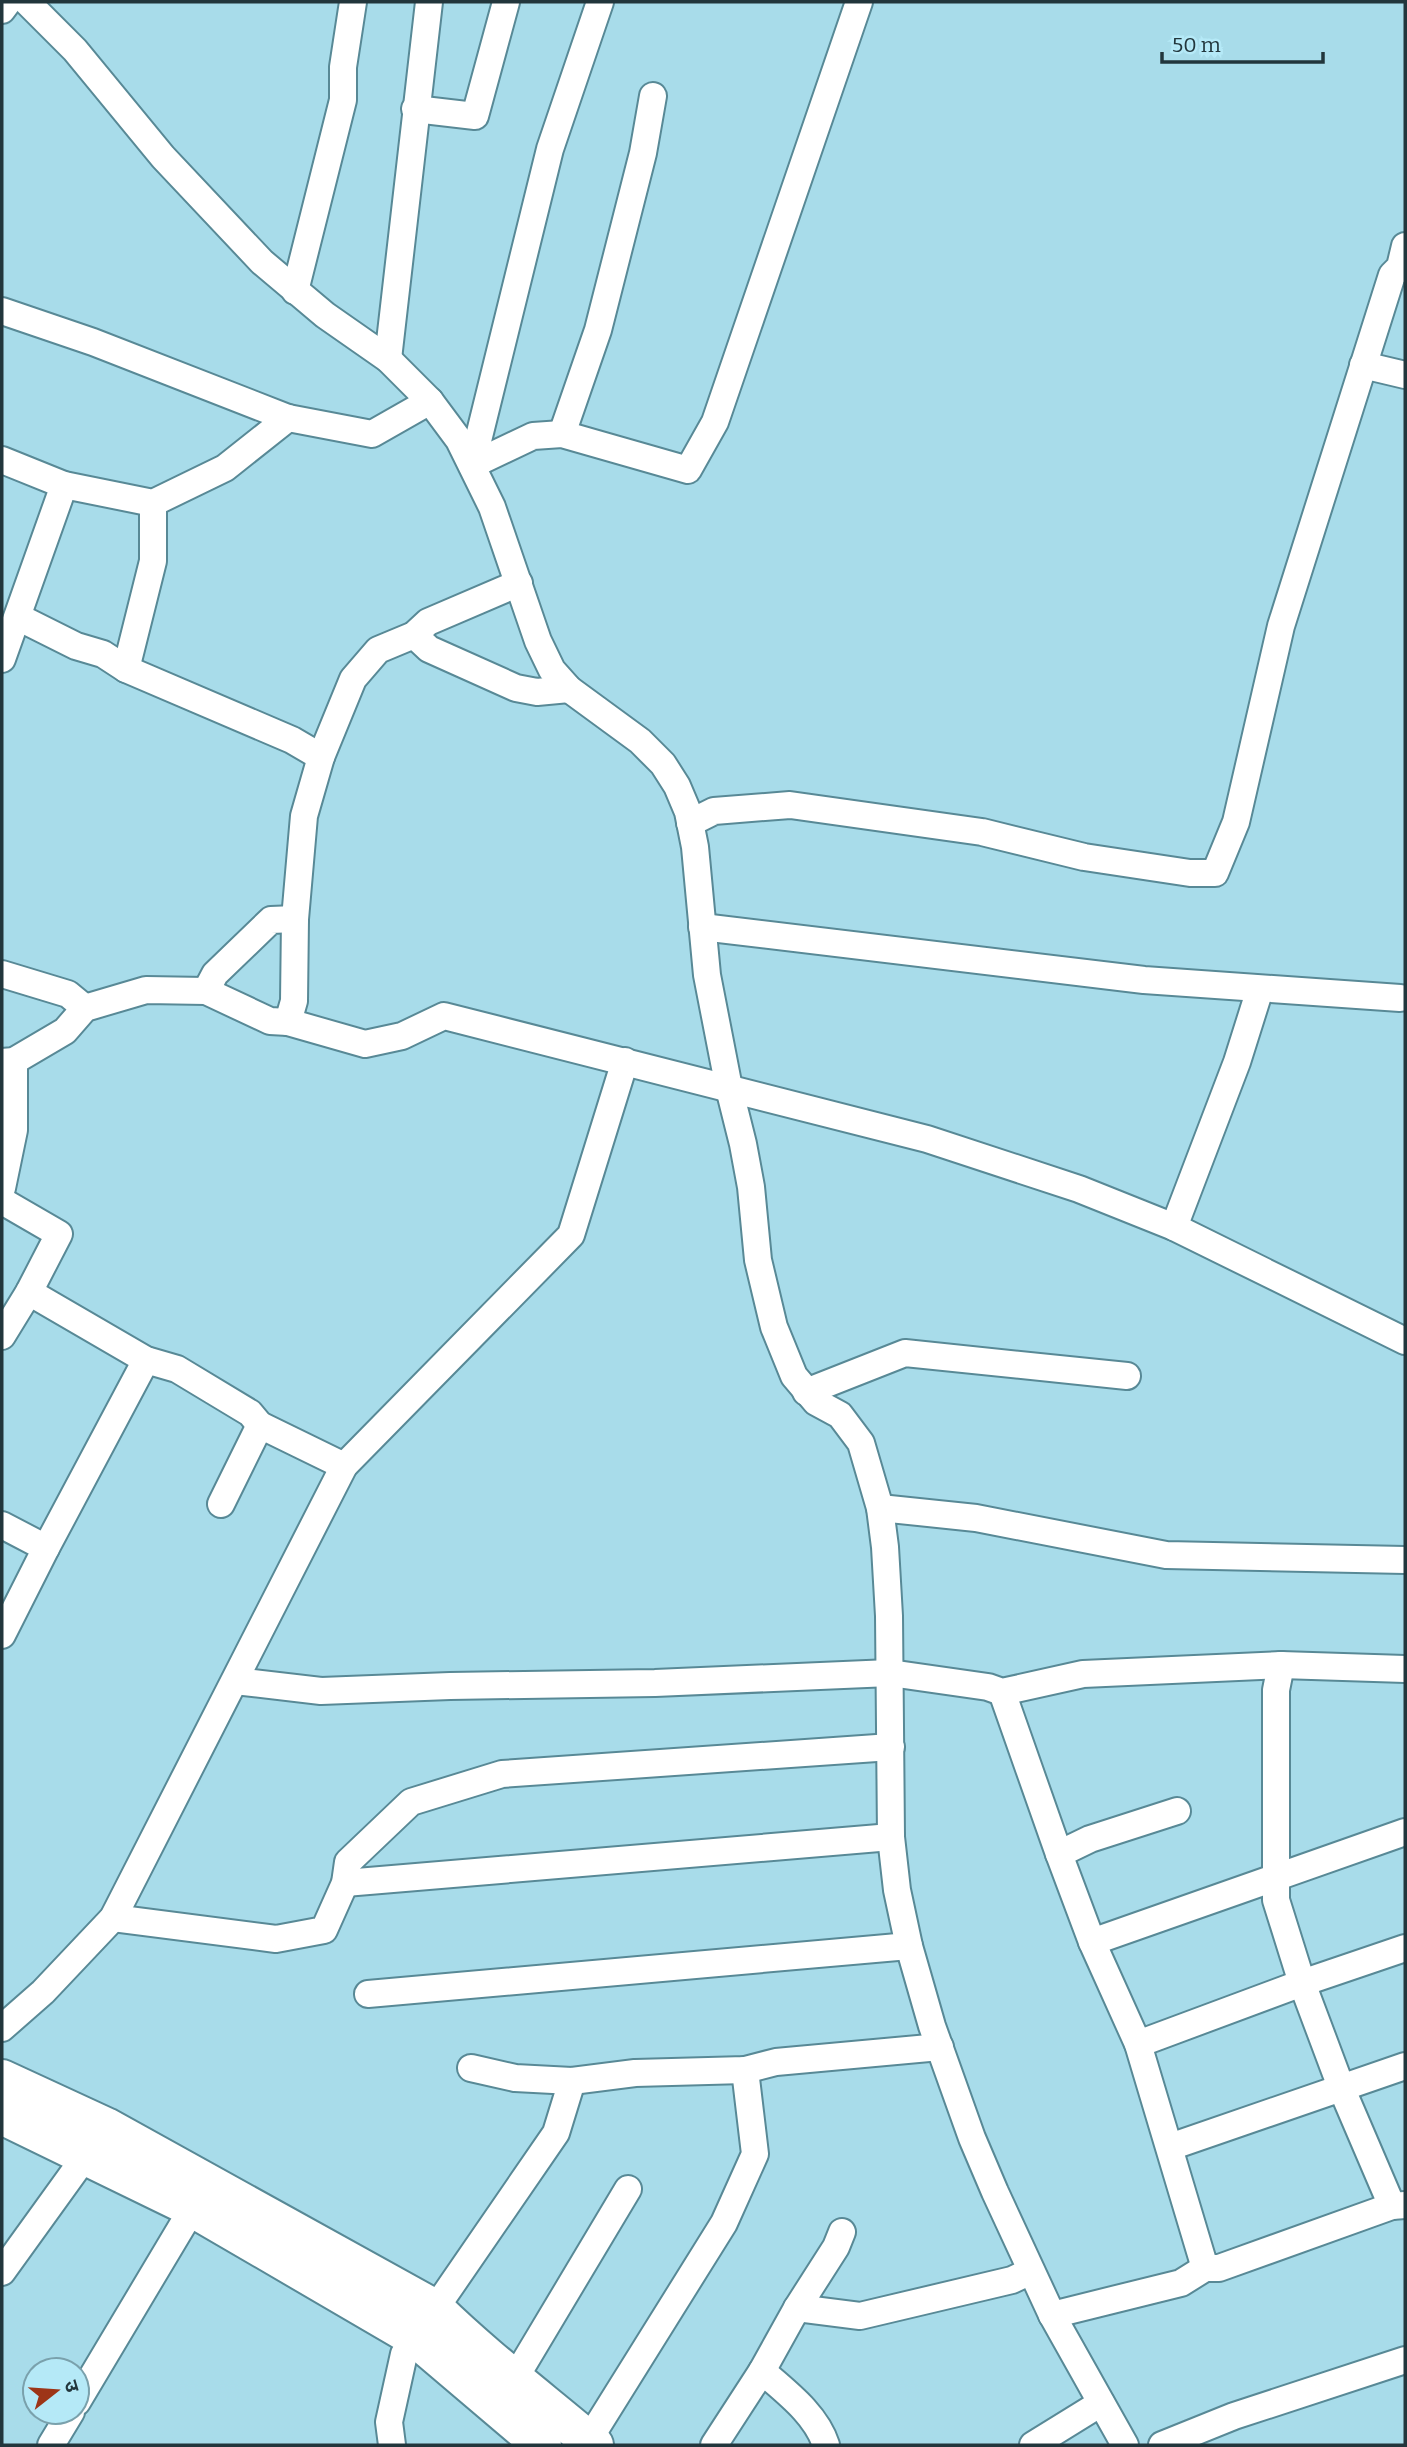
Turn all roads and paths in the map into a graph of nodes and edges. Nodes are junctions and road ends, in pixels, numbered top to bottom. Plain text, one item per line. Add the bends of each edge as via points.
1 (8, 2) edge
2 (26, 2) edge
3 (353, 2) edge
4 (429, 2) edge
5 (506, 2) edge
6 (600, 2) edge
7 (859, 2) edge
8 (2, 10) edge
9 (653, 96) dead end
10 (415, 109) junction
11 (1404, 260) edge
12 (295, 291) junction
13 (2, 311) edge
14 (387, 359) junction
15 (1363, 365) junction
16 (1405, 374) edge
17 (430, 401) junction
18 (288, 418) junction
19 (562, 434) junction
20 (2, 460) edge
21 (472, 465) junction
22 (64, 485) junction
23 (153, 503) junction
24 (519, 583) junction
25 (18, 617) junction
26 (414, 635) junction
27 (2, 659) edge
28 (126, 669) junction
29 (569, 688) junction
30 (321, 757) junction
31 (690, 823) junction
32 (295, 919) junction
33 (702, 926) junction
34 (2, 974) edge
35 (1260, 989) junction
36 (206, 991) junction
37 (1400, 998) dead end
38 (85, 1008) junction
39 (288, 1022) junction
40 (8, 1061) edge
41 (625, 1061) junction
42 (729, 1087) junction
43 (2, 1188) edge
44 (2, 1201) edge
45 (1174, 1227) junction
46 (29, 1292) junction
47 (2, 1336) edge
48 (1405, 1341) edge
49 (146, 1360) junction
50 (1128, 1376) dead end
51 (806, 1392) junction
52 (260, 1425) junction
53 (344, 1466) junction
54 (220, 1504) dead end
55 (880, 1508) junction
56 (2, 1525) edge
57 (46, 1548) junction
58 (1405, 1560) edge
59 (5, 1620) edge
60 (1281, 1665) junction
61 (1405, 1669) edge
62 (890, 1673) junction
63 (235, 1681) junction
64 (1002, 1692) junction
65 (891, 1747) junction
66 (1177, 1811) dead end
67 (1405, 1832) edge
68 (891, 1837) junction
69 (1059, 1854) junction
70 (1277, 1876) junction
71 (345, 1883) junction
72 (113, 1918) junction
73 (1093, 1942) junction
74 (909, 1946) junction
75 (1405, 1948) edge
76 (1302, 1983) junction
77 (369, 1994) dead end
78 (2, 2028) edge
79 (1138, 2044) junction
80 (940, 2047) junction
81 (1405, 2066) edge
82 (471, 2068) dead end
83 (745, 2070) junction
84 (2, 2079) edge
85 (572, 2081) junction
86 (1341, 2087) junction
87 (2, 2115) edge
88 (96, 2141) junction
89 (1170, 2147) junction
90 (628, 2189) dead end
91 (200, 2195) junction
92 (1399, 2205) edge
93 (842, 2232) dead end
94 (1205, 2268) junction
95 (1031, 2271) junction
96 (2, 2272) edge
97 (797, 2308) junction
98 (1052, 2315) junction
99 (425, 2324) junction
100 (1405, 2360) edge
101 (762, 2371) junction
102 (91, 2378) edge
103 (515, 2378) junction
104 (1101, 2403) junction
105 (63, 2426) edge
106 (591, 2443) edge
107 (51, 2445) edge
108 (392, 2445) edge
109 (542, 2445) edge
110 (715, 2445) edge
111 (826, 2445) edge
112 (1033, 2445) edge
113 (1125, 2445) edge
114 (1162, 2445) edge

1 - 8 street
2 - 12 street via 75,50 163,157
3 - 12 street via 343,68 344,100
4 - 10 street
5 - 10 street via 475,116
6 - 21 street via 550,149
7 - 19 street via 715,422 688,470
9 - 19 street via 598,330
10 - 14 street
11 - 15 street via 1392,275
12 - 14 street
13 - 18 street
14 - 17 street
15 - 16 street
15 - 31 street via 1281,626 1236,822 1216,873 1084,857 982,832 790,805 714,811
17 - 18 street via 372,434
17 - 21 street
18 - 23 street via 225,468
19 - 21 street via 533,436
20 - 22 street
21 - 24 street
22 - 23 street
22 - 25 street
23 - 28 street via 153,561
24 - 26 street via 428,622
24 - 29 street via 538,641 552,670
25 - 27 street
25 - 28 street via 103,654
26 - 29 street via 429,649 516,688 537,692
26 - 30 street via 378,650 353,680
28 - 30 street via 292,740
29 - 31 street via 663,764 677,786
30 - 32 street via 304,816
31 - 33 street
32 - 36 street via 271,920 215,974
32 - 39 street via 294,1001
33 - 35 street via 1144,980
33 - 42 street
34 - 38 street via 68,993
35 - 37 street
35 - 45 street
36 - 38 street via 146,990
36 - 39 street via 270,1021
38 - 40 street via 65,1031
39 - 41 street via 365,1044 402,1037 443,1016
40 - 43 street via 14,1130
41 - 42 street
41 - 53 street via 572,1235
42 - 45 street via 927,1139 1079,1189
42 - 51 street via 751,1188 765,1294 794,1376
44 - 46 street via 59,1234
45 - 48 street
46 - 47 street
46 - 49 street
49 - 52 street via 177,1368 250,1413
49 - 57 street
50 - 51 street via 905,1353
51 - 55 street via 852,1428 861,1443
52 - 53 street
52 - 54 street
53 - 63 street
55 - 58 street via 976,1518 1166,1555
55 - 62 street
56 - 57 street
57 - 59 street
60 - 61 street
60 - 64 street via 1083,1674
60 - 70 street via 1276,1690
62 - 63 street via 654,1684 321,1691
62 - 64 street
62 - 65 street
63 - 72 street
64 - 69 street
65 - 68 street
65 - 71 street via 502,1774 411,1802 348,1862
66 - 69 street
67 - 70 street
68 - 71 street
68 - 74 street
69 - 73 street
70 - 73 street
70 - 76 street via 1276,1900
71 - 72 street via 324,1930 276,1939
72 - 78 street
73 - 79 street
74 - 77 street
74 - 80 street
75 - 76 street
76 - 79 street
76 - 86 street
79 - 89 street
80 - 83 street via 776,2062
80 - 95 street via 972,2137
81 - 86 street
82 - 85 street via 515,2078
83 - 85 street via 635,2073
83 - 106 street via 755,2154 724,2223
84 - 88 highway
85 - 99 street via 556,2133
86 - 89 street
86 - 92 street
87 - 88 highway
88 - 91 highway
88 - 96 street
89 - 94 street
90 - 103 street
91 - 99 highway
91 - 102 street
92 - 94 street via 1220,2268
93 - 97 street
94 - 98 street via 1181,2283
95 - 97 street via 1012,2280 860,2316
95 - 98 street
97 - 101 street
98 - 104 street
99 - 103 highway via 470,2344
99 - 108 street via 404,2354 389,2422
99 - 109 highway
100 - 114 street via 1234,2416
101 - 110 street
101 - 111 street via 799,2404
103 - 106 highway
104 - 112 street
104 - 113 street
105 - 107 street

